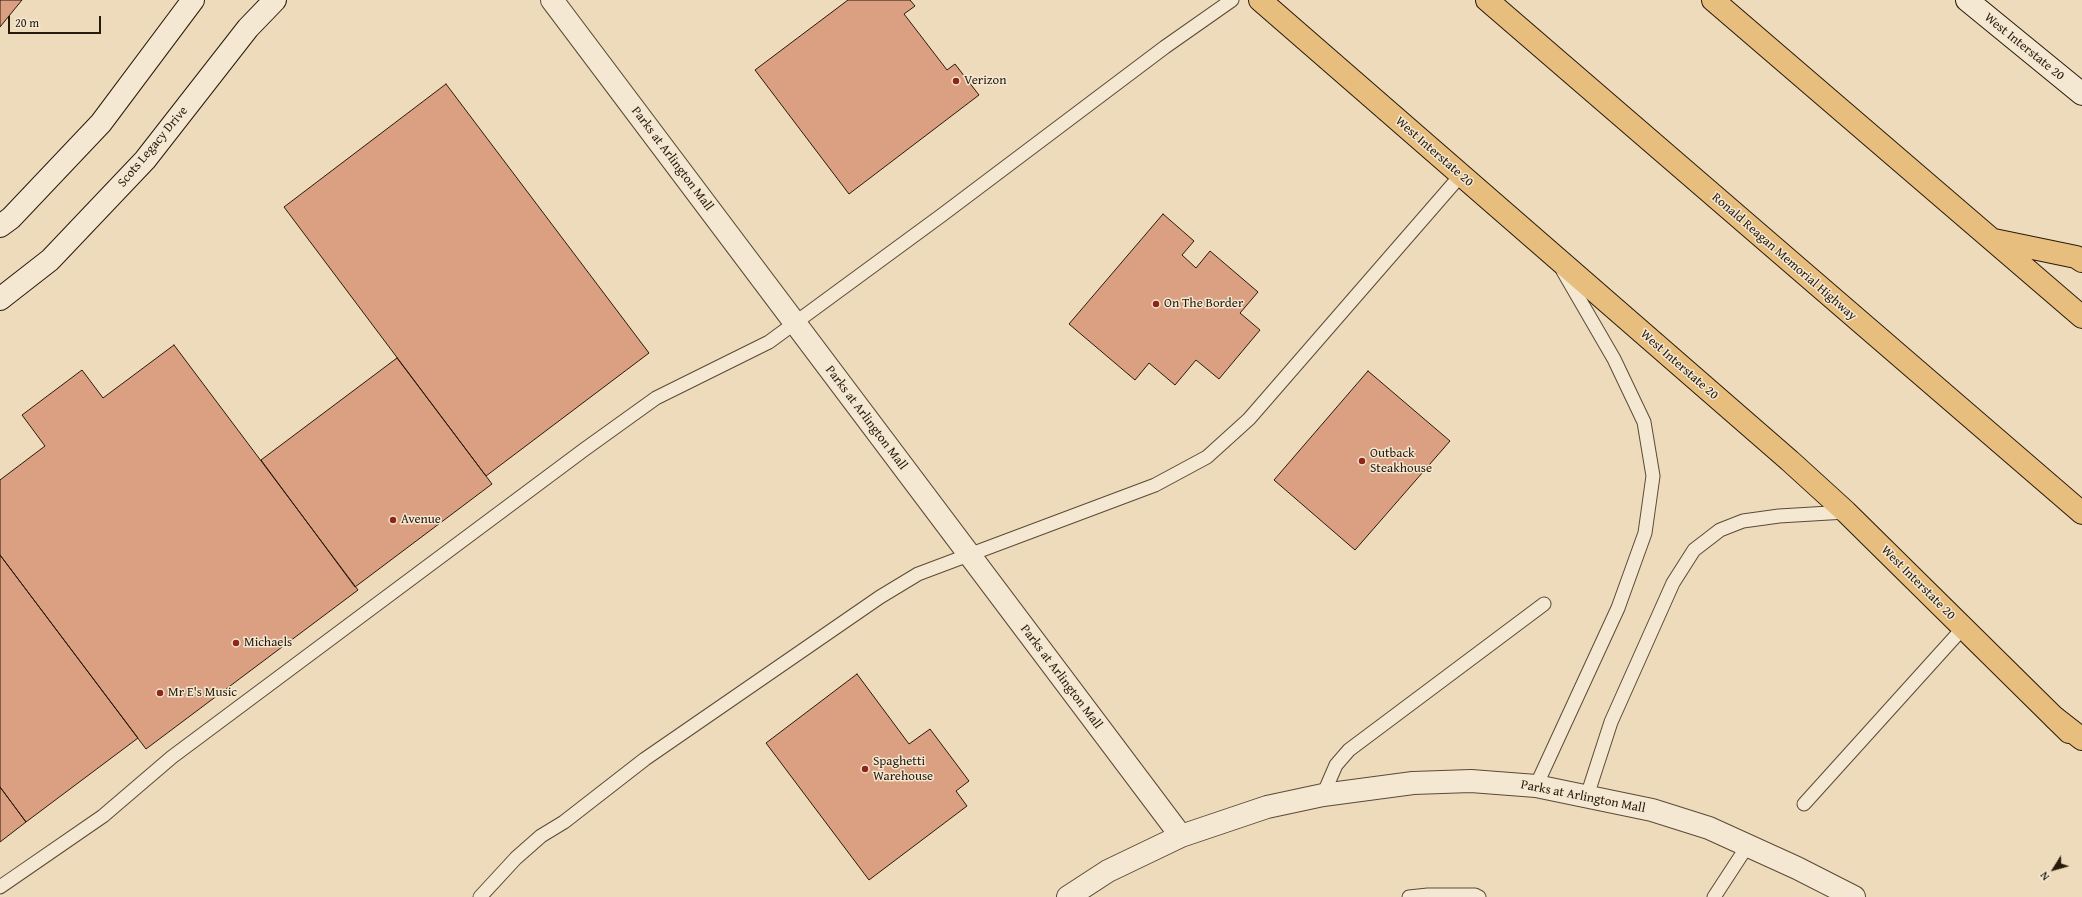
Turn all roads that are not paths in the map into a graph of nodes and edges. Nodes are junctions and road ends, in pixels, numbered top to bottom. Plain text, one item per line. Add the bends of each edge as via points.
1 (192, 0) edge
2 (275, 0) edge
3 (552, 0) edge
4 (1232, 0) edge
5 (1260, 0) edge
6 (1487, 0) edge
7 (1713, 0) edge
8 (1967, 0) edge
9 (2082, 94) edge
10 (1460, 175) junction
11 (0, 226) edge
12 (1992, 240) junction
13 (1555, 257) junction
14 (2082, 261) edge
15 (0, 299) edge
16 (2082, 317) edge
17 (795, 323) junction
18 (1846, 512) junction
19 (2082, 513) edge
20 (968, 555) junction
21 (1544, 604) dead end
22 (1963, 628) junction
23 (2055, 718) junction
24 (2082, 739) edge
25 (2082, 746) edge
26 (1536, 786) junction
27 (1323, 795) junction
28 (1587, 796) junction
29 (1804, 804) dead end
30 (1181, 836) junction
31 (1748, 845) junction
32 (0, 887) edge
33 (480, 897) edge
34 (1068, 897) edge
35 (1410, 897) edge
36 (1479, 897) edge
37 (1714, 897) edge
38 (1854, 897) edge

1 - 11 street via 101,123 11,218
2 - 15 street, Scots Legacy Drive via 248,28 145,160 50,260
3 - 17 street, Parks at Arlington Mall
4 - 17 lane via 1165,47
5 - 10 main road, West Interstate 20
6 - 19 main road, Ronald Reagan Memorial Highway
7 - 12 main road
8 - 9 street, West Interstate 20
10 - 13 main road, West Interstate 20
10 - 20 lane via 1249,419 1207,457 1155,485
12 - 14 main road via 2076,256
12 - 16 main road
13 - 18 main road, West Interstate 20
13 - 26 lane via 1614,359 1644,422 1654,476 1645,533 1618,608
17 - 20 street, Parks at Arlington Mall
17 - 32 lane via 769,342 656,398 172,757 103,816
18 - 22 main road, West Interstate 20
18 - 28 lane via 1742,521 1720,530 1694,550 1674,583 1611,722
20 - 30 street, Parks at Arlington Mall
20 - 33 lane via 918,574 880,597 645,759 564,822 541,836 516,858
21 - 27 lane via 1349,750 1336,765
22 - 23 main road, West Interstate 20
22 - 29 lane
23 - 24 main road
23 - 25 main road, West Interstate 20
26 - 27 street, Parks at Arlington Mall via 1471,781 1414,783
26 - 28 street, Parks at Arlington Mall
27 - 30 street, Parks at Arlington Mall via 1267,807
28 - 31 street, Parks at Arlington Mall via 1652,810 1695,823
30 - 34 street, Parks at Arlington Mall via 1108,871
31 - 37 lane
31 - 38 street, Parks at Arlington Mall
35 - 36 lane

